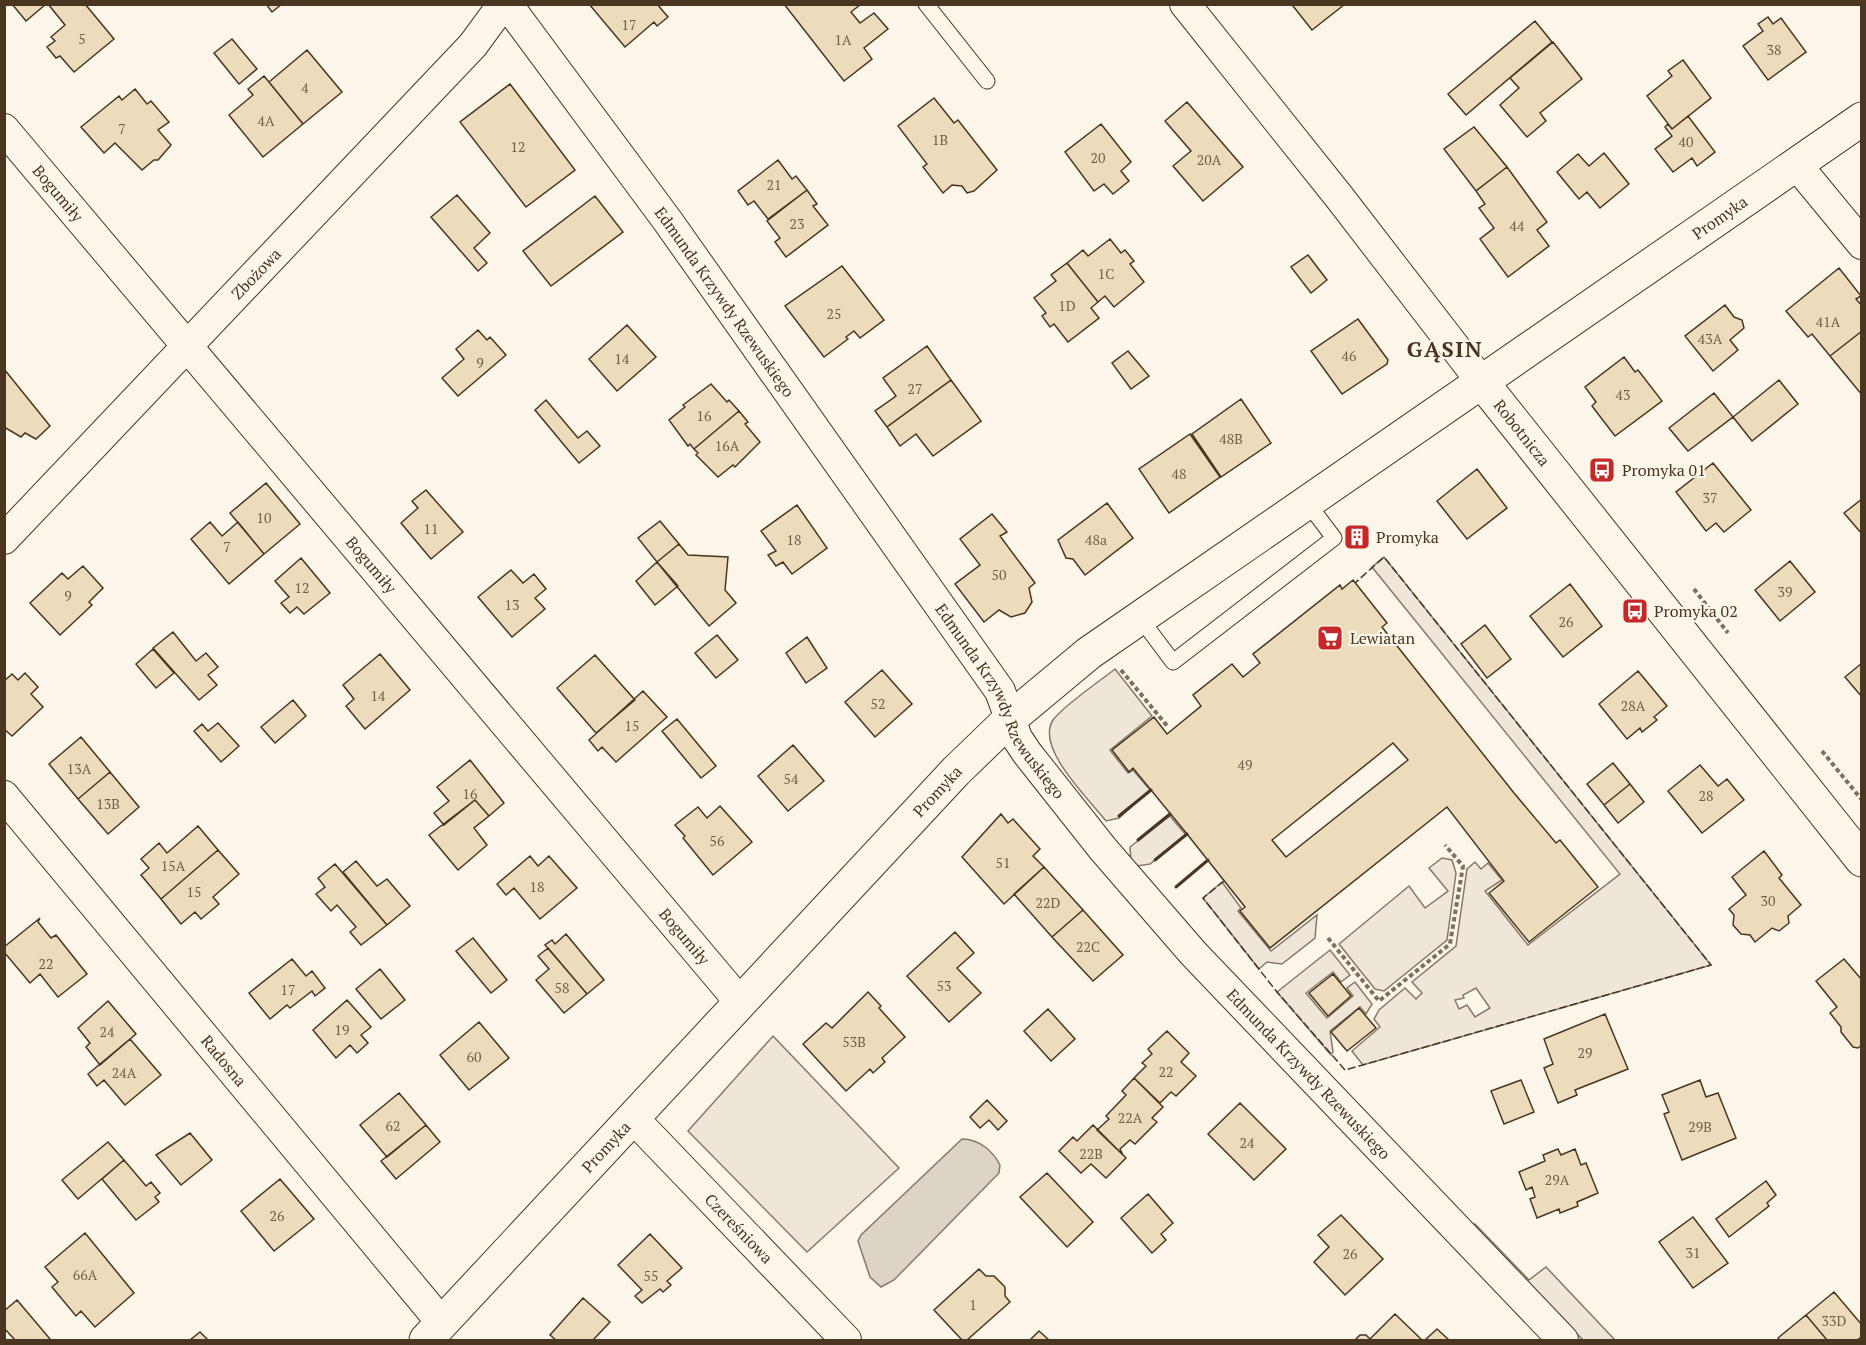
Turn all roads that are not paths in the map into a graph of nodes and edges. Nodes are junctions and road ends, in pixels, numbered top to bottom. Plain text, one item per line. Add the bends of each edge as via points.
1 (505, 4) edge
2 (926, 4) edge
3 (1185, 4) edge
4 (987, 81) dead end
5 (1862, 119) edge
6 (4, 129) edge
7 (1796, 164) junction
8 (1862, 244) edge
9 (188, 345) junction
10 (1481, 381) junction
11 (1306, 501) junction
12 (4, 539) edge
13 (1140, 618) junction
14 (1011, 718) junction
15 (4, 796) edge
16 (1862, 860) edge
17 (740, 1002) junction
18 (633, 1118) junction
19 (434, 1332) edge
20 (846, 1341) edge
21 (1563, 1341) edge

1 - 9 street, Zbożowa via 473,45
1 - 14 street, Edmunda Krzywdy Rzewuskiego via 667,220 994,682
2 - 4 lane
3 - 10 street, Robotnicza
5 - 7 street, Promyka
6 - 9 street, Bogumiły
7 - 8 street
7 - 10 street, Promyka
9 - 12 street, Zbożowa
9 - 17 street, Bogumiły
10 - 11 street, Promyka
10 - 16 street, Robotnicza
11 - 13 street, Promyka
11 - 13 lane via 1334,538 1173,662
13 - 14 street, Promyka via 1089,653
14 - 17 street, Promyka via 956,771
14 - 21 street, Edmunda Krzywdy Rzewuskiego via 1027,753 1193,953
15 - 19 street, Radosna
17 - 18 street, Promyka
18 - 19 street, Promyka
18 - 20 street, Czereśniowa

